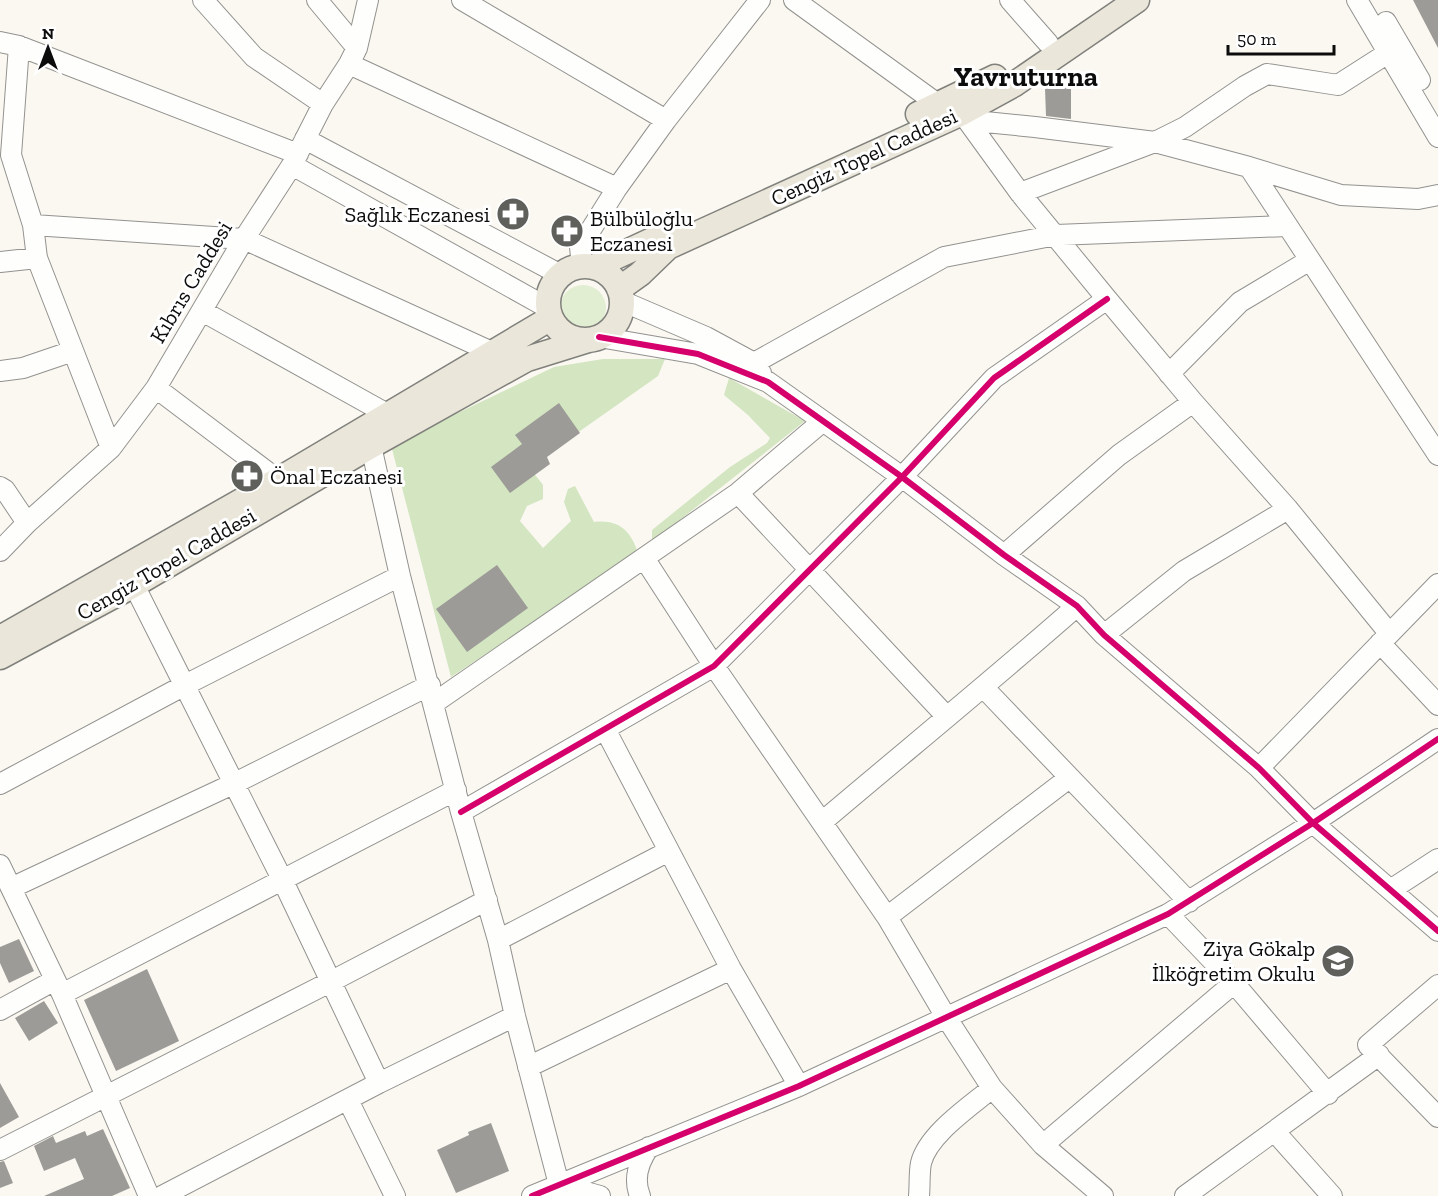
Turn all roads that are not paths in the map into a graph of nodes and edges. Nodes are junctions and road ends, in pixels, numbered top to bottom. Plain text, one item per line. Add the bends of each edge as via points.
1 (203, 0) edge
2 (316, 0) edge
3 (368, 0) edge
4 (462, 0) edge
5 (760, 0) edge
6 (794, 0) edge
7 (1010, 0) edge
8 (1109, 0) edge
9 (1137, 0) edge
10 (1357, 0) edge
11 (1372, 0) edge
12 (0, 42) edge
13 (1048, 43) junction
14 (19, 46) junction
15 (1388, 53) junction
16 (353, 56) junction
17 (323, 104) junction
18 (950, 109) junction
19 (1438, 110) edge
20 (666, 120) junction
21 (1438, 137) edge
22 (1155, 142) junction
23 (298, 152) junction
24 (6, 153) edge
25 (1250, 167) junction
26 (617, 188) junction
27 (1020, 193) junction
28 (1438, 195) edge
29 (33, 225) junction
30 (1287, 226) junction
31 (1056, 235) junction
32 (244, 239) junction
33 (37, 258) junction
34 (1310, 260) junction
35 (0, 262) edge
36 (579, 269) junction
37 (621, 295) junction
38 (1107, 299) junction
39 (202, 311) junction
40 (549, 313) junction
41 (593, 339) junction
42 (73, 351) junction
43 (494, 353) junction
44 (754, 363) junction
45 (0, 371) edge
46 (1169, 374) junction
47 (768, 382) junction
48 (156, 388) junction
49 (1193, 402) junction
50 (389, 415) junction
51 (823, 421) junction
52 (371, 446) junction
53 (111, 447) junction
54 (1438, 455) edge
55 (902, 477) junction
56 (278, 480) junction
57 (0, 487) edge
58 (738, 493) junction
59 (1288, 509) junction
60 (27, 523) junction
61 (0, 551) edge
62 (1004, 555) junction
63 (644, 558) junction
64 (809, 569) junction
65 (400, 576) junction
66 (1438, 584) edge
67 (134, 585) junction
68 (1077, 606) junction
69 (1104, 635) junction
70 (0, 638) edge
71 (1384, 638) junction
72 (0, 657) edge
73 (714, 666) junction
74 (185, 685) junction
75 (984, 688) junction
76 (432, 694) junction
77 (1438, 705) edge
78 (947, 717) junction
79 (605, 729) junction
80 (1438, 738) edge
81 (1259, 768) junction
82 (1069, 778) junction
83 (235, 783) junction
84 (0, 784) edge
85 (456, 790) junction
86 (461, 812) junction
87 (822, 822) junction
88 (1313, 823) junction
89 (669, 851) junction
90 (1438, 859) edge
91 (1, 868) edge
92 (283, 881) junction
93 (11, 888) junction
94 (1392, 889) junction
95 (487, 900) junction
96 (1189, 902) junction
97 (1168, 914) junction
98 (887, 917) junction
99 (1438, 932) edge
100 (498, 939) junction
101 (731, 969) junction
102 (332, 981) junction
103 (1234, 982) junction
104 (1438, 985) edge
105 (58, 987) junction
106 (0, 1010) edge
107 (515, 1017) junction
108 (946, 1017) junction
109 (1379, 1055) junction
110 (528, 1067) junction
111 (379, 1083) junction
112 (799, 1086) junction
113 (993, 1088) junction
114 (1328, 1094) junction
115 (104, 1096) junction
116 (348, 1100) junction
117 (1438, 1117) edge
118 (1275, 1132) junction
119 (1043, 1146) junction
120 (649, 1147) junction
121 (0, 1150) edge
122 (561, 1191) edge
123 (148, 1196) edge
124 (162, 1196) edge
125 (395, 1196) edge
126 (532, 1196) edge
127 (600, 1196) edge
128 (640, 1196) edge
129 (919, 1196) edge
130 (1103, 1196) edge
131 (1185, 1196) edge
132 (1332, 1196) edge

1 - 17 street via 254,57
2 - 16 street
3 - 16 street, Kıbrıs Caddesi
4 - 20 street
5 - 20 street
6 - 18 street
7 - 13 street
8 - 13 main road, Cengiz Topel Caddesi
9 - 18 main road, Cengiz Topel Caddesi via 1013,85
10 - 15 street
11 - 19 street
12 - 14 street
13 - 18 main road, Cengiz Topel Caddesi
14 - 23 street
14 - 24 street
15 - 21 street
15 - 22 street via 1338,85 1267,74
16 - 17 street, Kıbrıs Caddesi
16 - 26 street
17 - 23 street, Kıbrıs Caddesi
18 - 22 street via 984,122
18 - 27 street
18 - 36 main road, Cengiz Topel Caddesi
18 - 37 main road, Cengiz Topel Caddesi via 668,247
20 - 26 street
22 - 25 street
22 - 27 street
23 - 32 street, Kıbrıs Caddesi
23 - 36 street
23 - 40 street
24 - 29 street
25 - 28 street via 1341,195 1418,199
25 - 30 street
26 - 36 street via 580,248
27 - 31 street
29 - 32 street
29 - 33 street
30 - 31 street
30 - 34 street
31 - 38 street
31 - 44 street via 944,256
32 - 39 street, Kıbrıs Caddesi
32 - 43 street
33 - 35 street
33 - 42 street
34 - 46 street via 1240,302
34 - 54 street
36 - 37 main road via 604,272 613,279
36 - 40 main road via 553,284 548,296
37 - 41 main road via 621,312 616,322 609,331
37 - 44 street
38 - 46 street
38 - 55 street via 994,378
39 - 48 street, Kıbrıs Caddesi
39 - 50 street
40 - 41 main road via 566,335
40 - 43 main road, Cengiz Topel Caddesi
41 - 47 street via 698,354
41 - 52 main road, Cengiz Topel Caddesi via 527,359
42 - 45 street
42 - 53 street
43 - 50 main road, Cengiz Topel Caddesi
44 - 47 street
46 - 49 street
47 - 51 street
48 - 53 street, Kıbrıs Caddesi
48 - 56 street
49 - 59 street
49 - 62 street via 1119,455
50 - 56 main road, Cengiz Topel Caddesi
51 - 55 street
51 - 58 street
52 - 65 street
52 - 67 main road, Cengiz Topel Caddesi
53 - 60 street, Kıbrıs Caddesi
55 - 62 street
55 - 64 street
56 - 70 main road, Cengiz Topel Caddesi
57 - 60 street
58 - 63 street
58 - 64 street
59 - 69 street via 1184,571
59 - 71 street
60 - 61 street, Kıbrıs Caddesi
62 - 68 street
63 - 73 street
63 - 76 street
64 - 73 street
64 - 78 street
65 - 74 street
65 - 76 street
66 - 71 street
67 - 72 main road, Cengiz Topel Caddesi
67 - 74 street
68 - 69 street
68 - 75 street
69 - 81 street
71 - 77 street
71 - 81 street
73 - 79 street
73 - 87 street
74 - 83 street
74 - 84 street
75 - 78 street
75 - 82 street
76 - 83 street
76 - 85 street
78 - 87 street
79 - 86 street
79 - 89 street
80 - 88 street
81 - 88 street
82 - 96 street
82 - 98 street
83 - 92 street
83 - 93 street
85 - 86 street
85 - 92 street
86 - 95 street
87 - 98 street
88 - 94 street
88 - 96 street
89 - 100 street
89 - 101 street
90 - 94 street
91 - 93 street
92 - 102 street
92 - 105 street
93 - 105 street
94 - 99 street
95 - 100 street
95 - 102 street
96 - 97 street
97 - 103 street
97 - 108 street
98 - 108 street
100 - 107 street
101 - 110 street
101 - 112 street
102 - 111 street
102 - 115 street
103 - 114 street
103 - 119 street
104 - 109 street via 1368,1044
105 - 106 street
105 - 115 street
107 - 110 street
107 - 111 street
108 - 112 street
108 - 113 street
109 - 114 street
109 - 117 street
110 - 122 street
111 - 116 street
112 - 120 street
113 - 119 street
113 - 129 street via 951,1122 928,1148 921,1163
114 - 118 street
115 - 121 street
115 - 123 street
116 - 124 street
116 - 125 street
118 - 131 street
118 - 132 street
119 - 130 street
120 - 122 street
120 - 128 street via 639,1168
122 - 126 street
122 - 127 street

